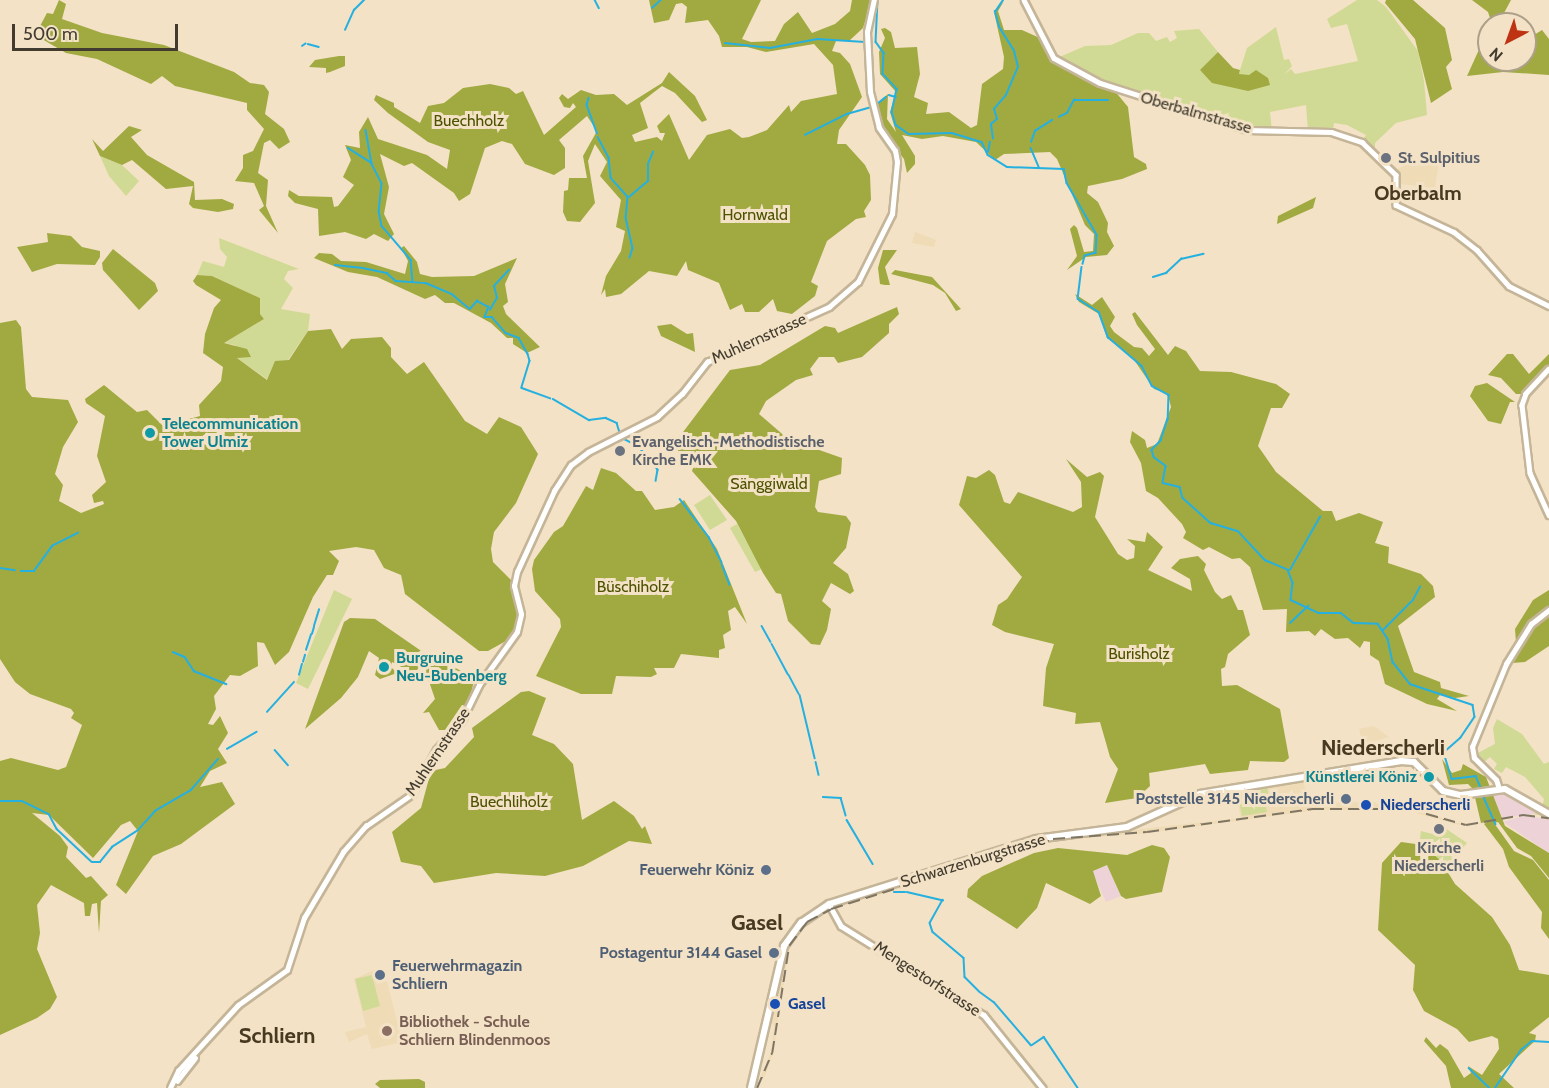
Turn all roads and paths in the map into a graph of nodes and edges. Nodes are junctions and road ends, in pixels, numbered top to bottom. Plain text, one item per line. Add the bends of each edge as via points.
1 (874, 0) edge
2 (1024, 0) edge
3 (1549, 306) edge
4 (1549, 369) edge
5 (1549, 515) edge
6 (1549, 610) edge
7 (1499, 789) junction
8 (1549, 814) edge
9 (829, 904) junction
10 (172, 1086) edge
11 (752, 1088) edge
12 (1043, 1088) edge

1 - 10 street, Muhlernstrasse via 867,32 869,85 879,128 895,151 897,162 891,217 858,282 829,307 707,362 660,415 584,454 570,467 554,490 517,572 514,586 521,617 514,638 479,685 462,720 436,750 414,792 366,826 343,852 304,918 292,960 281,976 240,1004
2 - 3 street, Oberbalmstrasse via 1054,58 1070,70 1115,89 1247,130 1335,132 1362,142 1396,175 1396,205 1445,226 1477,250 1509,286
4 - 5 street via 1526,394 1522,405 1530,473
6 - 7 street via 1531,624 1506,664 1472,747 1474,758 1496,780
7 - 8 main road, Schwarzenburgstrasse via 1509,790
7 - 9 main road, Schwarzenburgstrasse via 1474,794 1443,791 1408,760 1317,773 1200,794 1127,827 1036,839
9 - 11 main road, Schwarzenburgstrasse via 801,923 784,946
9 - 12 street, Mengestorfstrasse via 842,926 984,1015

